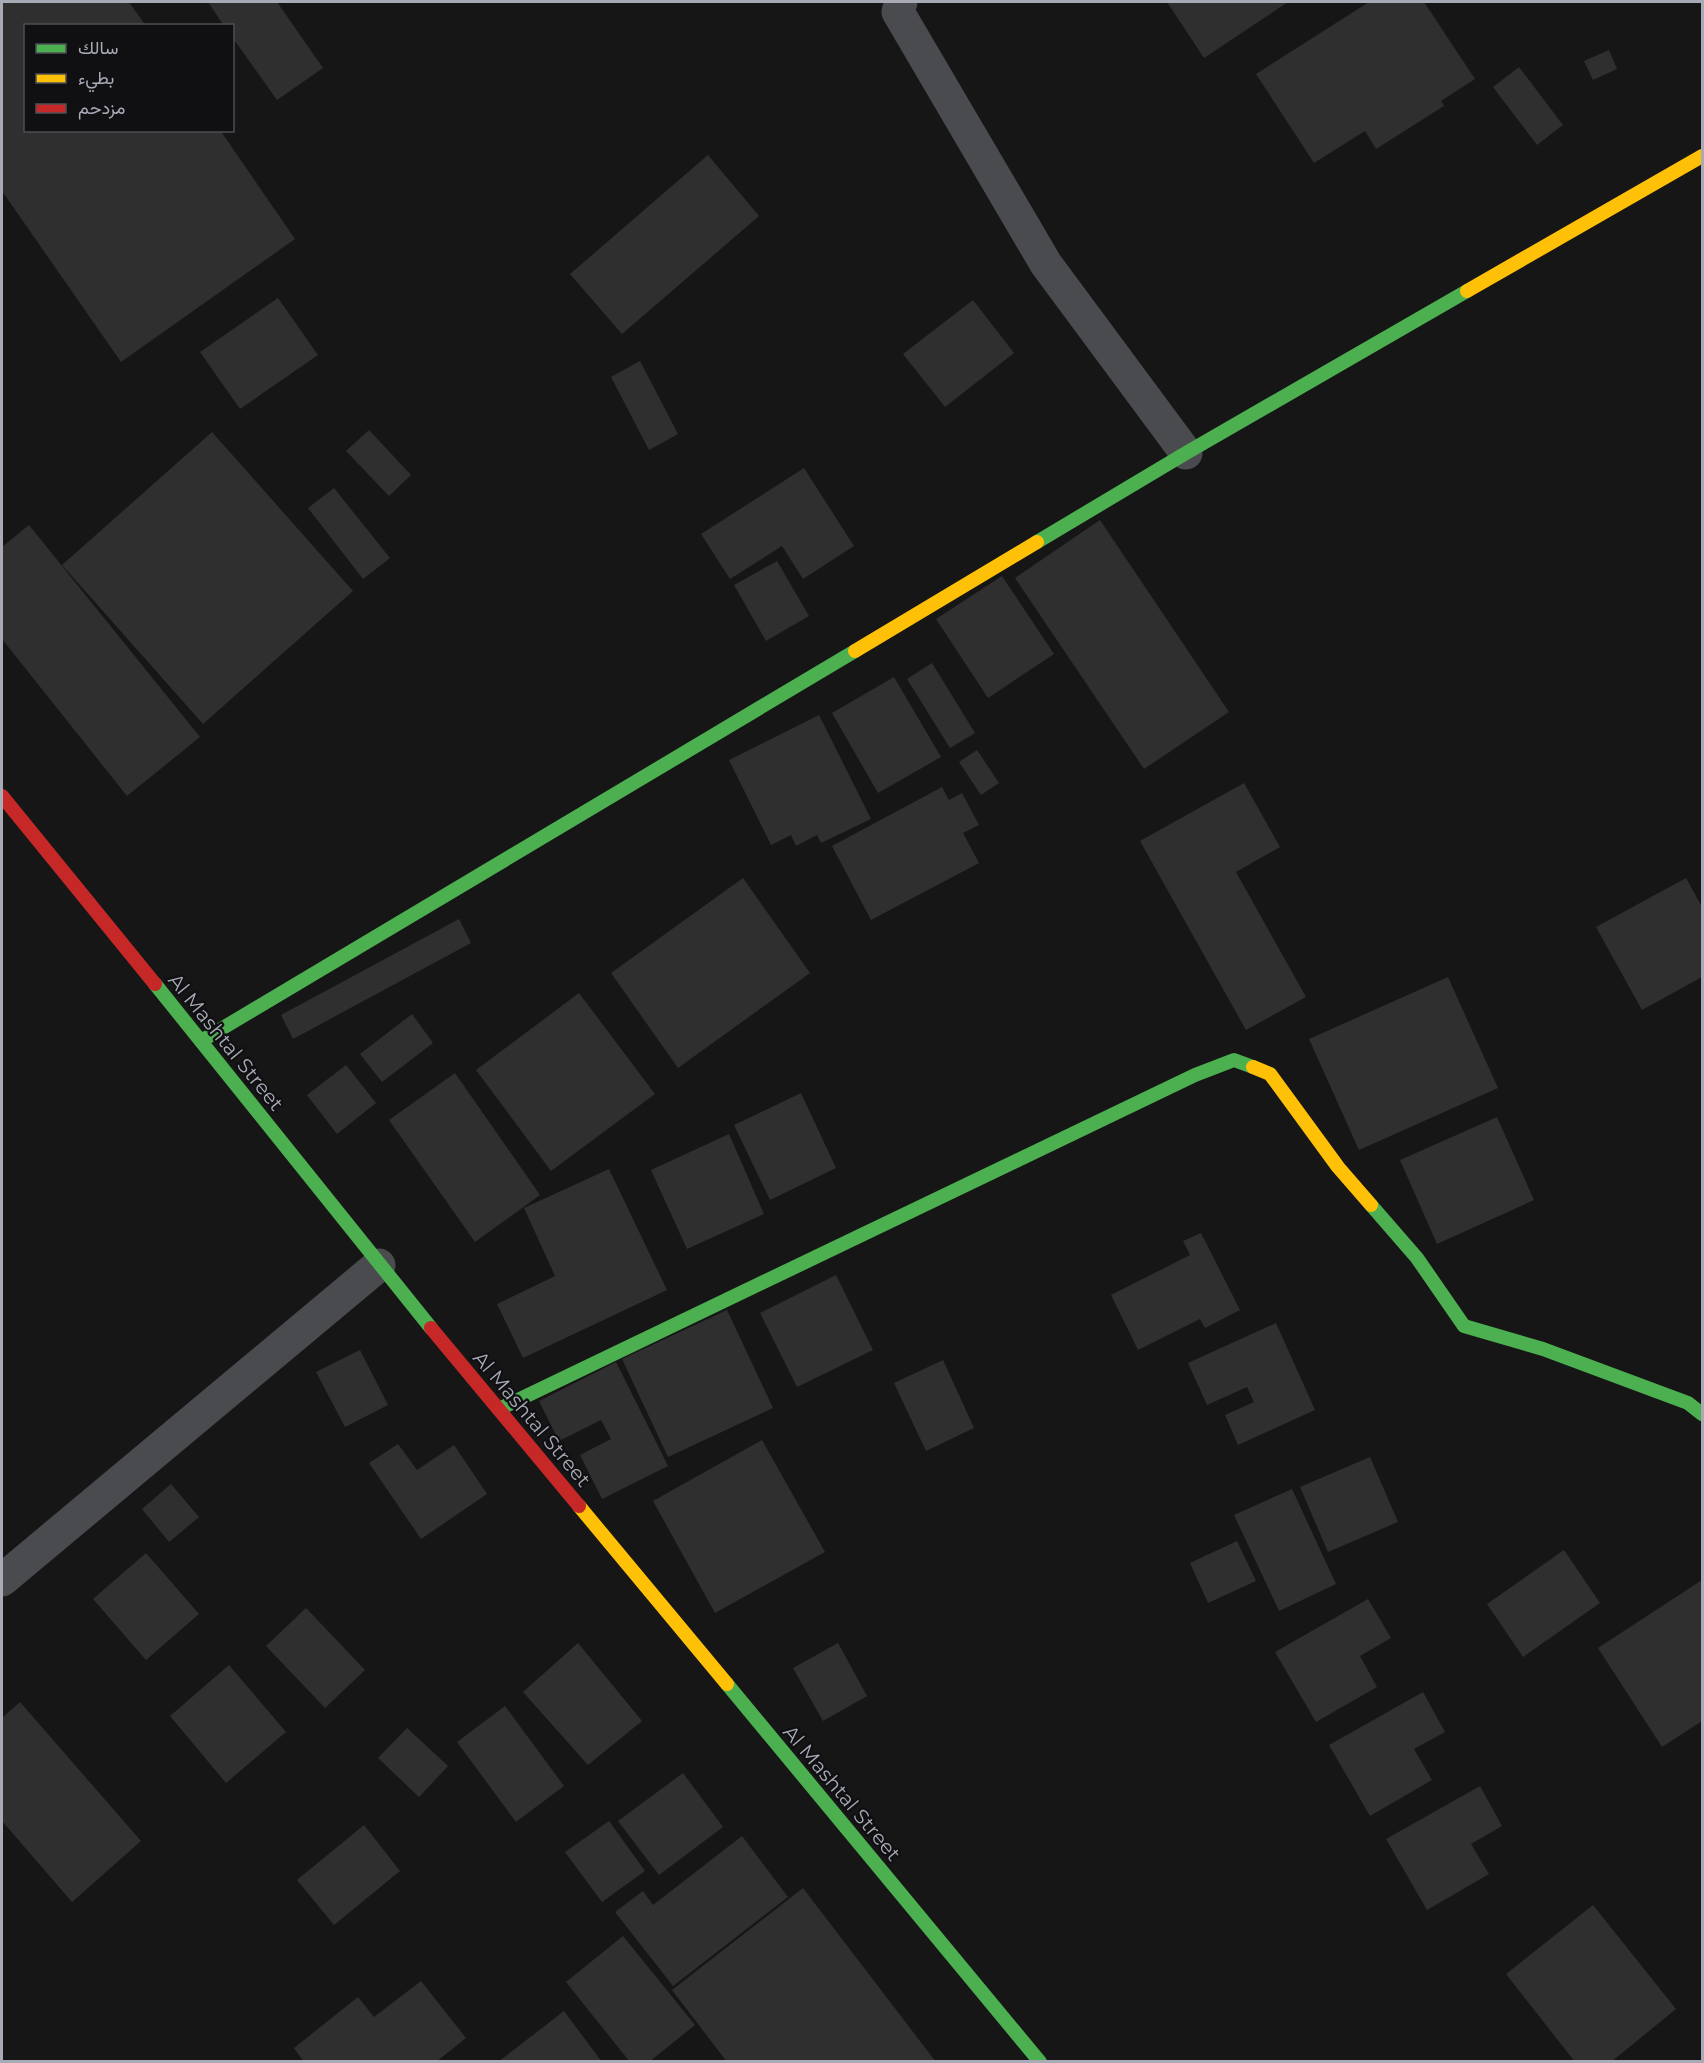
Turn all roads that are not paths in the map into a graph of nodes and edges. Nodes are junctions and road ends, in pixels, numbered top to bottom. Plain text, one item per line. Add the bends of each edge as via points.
1 (901, 2) edge
2 (1702, 156) edge
3 (1186, 453) junction
4 (2, 796) edge
5 (201, 1041) junction
6 (379, 1265) junction
7 (499, 1409) junction
8 (1702, 1414) edge
9 (2, 1580) edge
10 (1037, 2061) edge

1 - 3 street via 898,12 1046,264
2 - 3 street
3 - 5 street
4 - 5 street, Al Mashtal Street
5 - 6 street, Al Mashtal Street
6 - 7 street, Al Mashtal Street
6 - 9 street
7 - 8 street via 1184,1080 1234,1060 1270,1074 1338,1167 1417,1258 1464,1326 1543,1349 1688,1403
7 - 10 street, Al Mashtal Street

